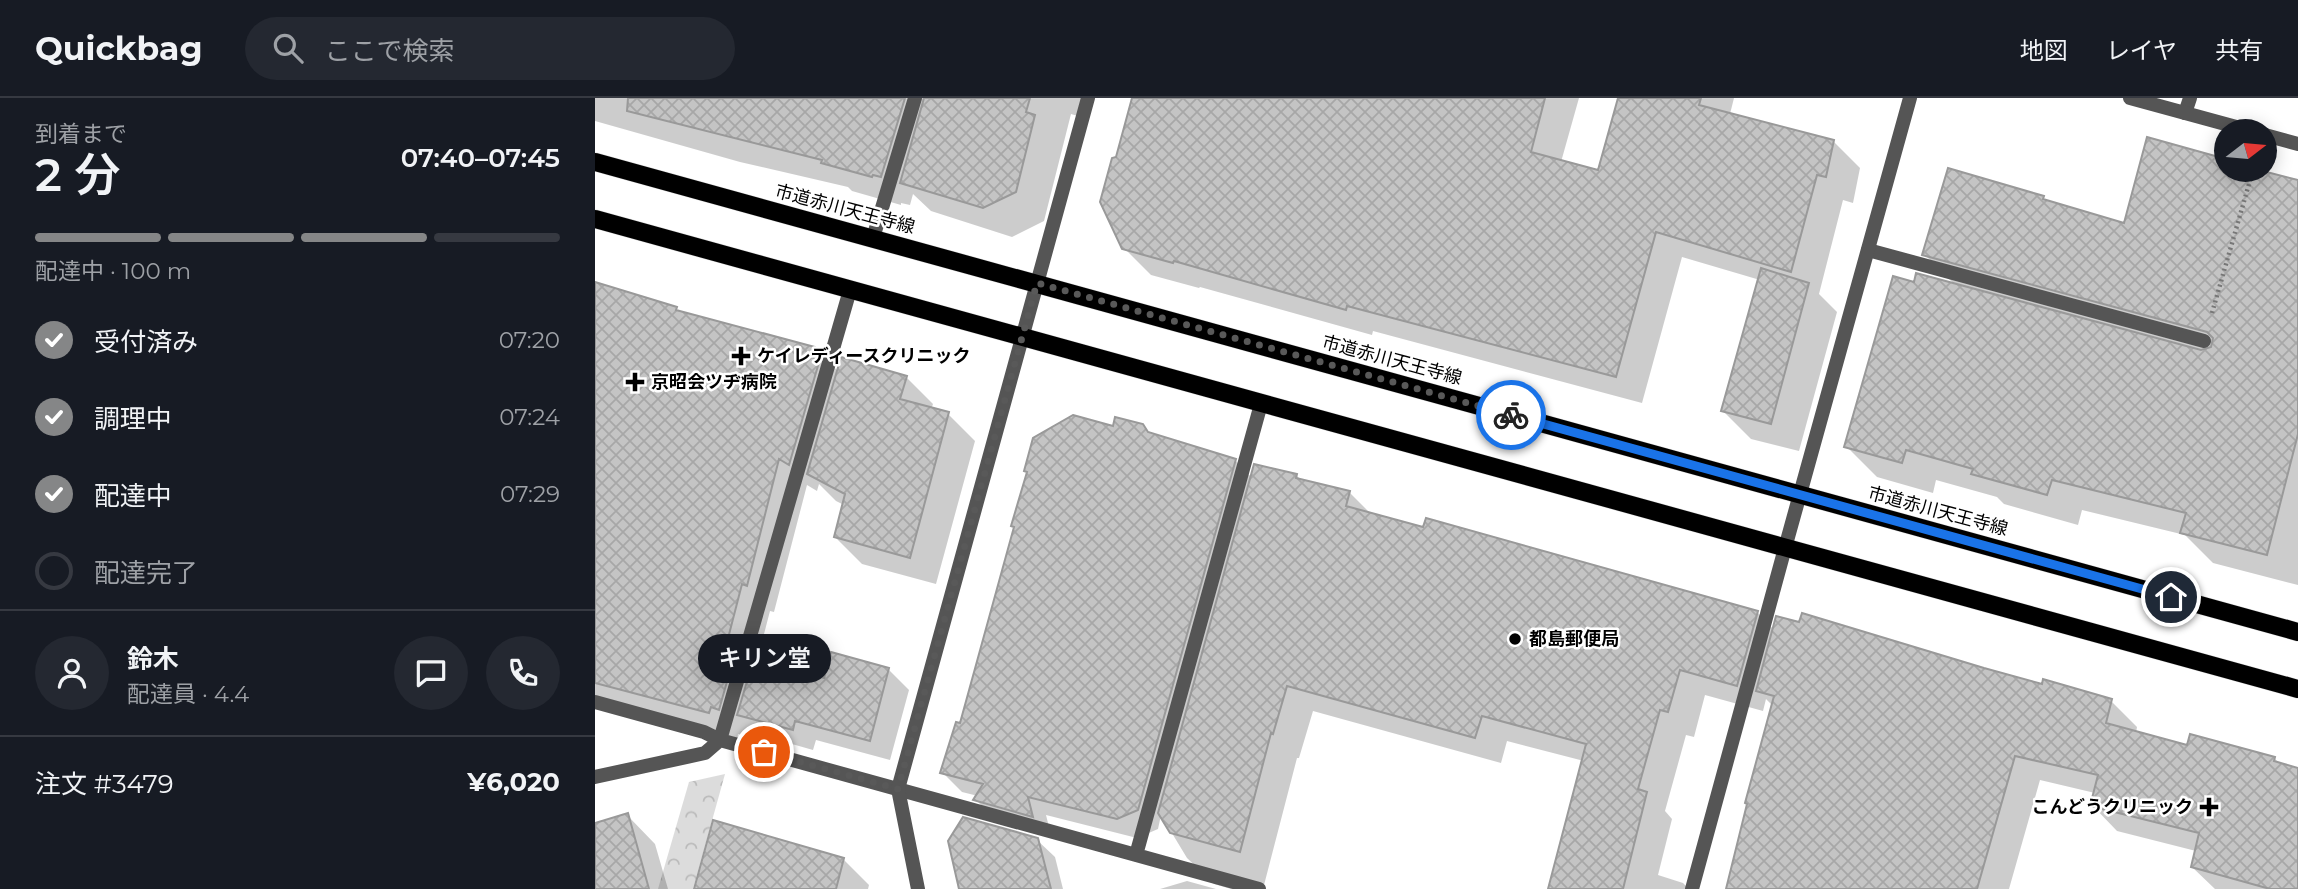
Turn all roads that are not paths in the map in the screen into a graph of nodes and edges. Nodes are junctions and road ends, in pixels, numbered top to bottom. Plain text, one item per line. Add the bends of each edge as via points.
1 (915, 98) edge
2 (1089, 98) edge
3 (1910, 98) edge
4 (2130, 98) edge
5 (2190, 98) edge
6 (2185, 113) junction
7 (2214, 121) edge
8 (2277, 138) edge
9 (2298, 144) edge
10 (595, 162) edge
11 (595, 219) edge
12 (873, 239) junction
13 (1868, 250) junction
14 (1037, 283) junction
15 (850, 290) junction
16 (1022, 338) junction
17 (2204, 341) road end
18 (1261, 404) junction
19 (1800, 495) junction
20 (1785, 548) junction
21 (2298, 632) edge
22 (2298, 689) edge
23 (595, 702) edge
24 (720, 740) junction
25 (595, 777) edge
26 (898, 789) junction
27 (1136, 855) junction
28 (918, 889) edge
29 (1259, 889) edge
30 (1692, 889) edge

1 - 12 street
2 - 14 street
3 - 13 street
4 - 6 street
5 - 6 street
6 - 7 street
8 - 9 street
10 - 12 main road, 市道赤川天王寺線
11 - 15 main road
12 - 14 main road, 市道赤川天王寺線
13 - 17 street
13 - 19 street
14 - 16 street
14 - 19 main road, 市道赤川天王寺線
15 - 16 main road
15 - 24 street
16 - 18 main road
16 - 26 street
18 - 20 main road
18 - 27 street
19 - 20 street
19 - 21 main road, 市道赤川天王寺線
20 - 22 main road
20 - 30 street
23 - 24 street
24 - 25 street via 705,753
24 - 26 street
26 - 27 street
26 - 28 street
27 - 29 street

